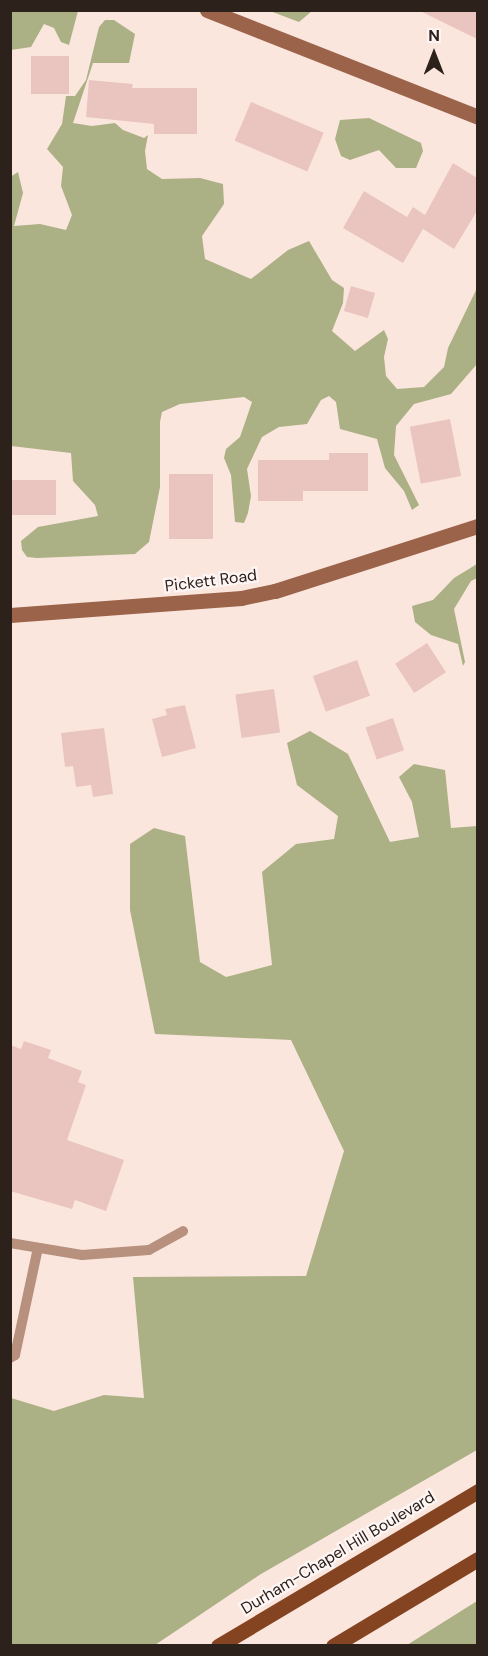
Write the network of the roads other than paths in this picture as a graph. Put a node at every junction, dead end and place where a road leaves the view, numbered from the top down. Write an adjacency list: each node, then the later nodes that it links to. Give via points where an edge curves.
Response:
1 (207, 10): 2 (street)
2 (477, 117)
3 (477, 526): 4 (street, Pickett Road, via 275,591 241,598)
4 (10, 615)
5 (183, 1231): 7 (lane, via 149,1250 82,1255)
6 (10, 1243): 7 (lane)
7 (38, 1248): 8 (lane, via 15,1355)
8 (10, 1358)
9 (477, 1491): 11 (main road, Durham-Chapel Hill Boulevard)
10 (477, 1559): 12 (main road)
11 (218, 1646)
12 (333, 1646)

